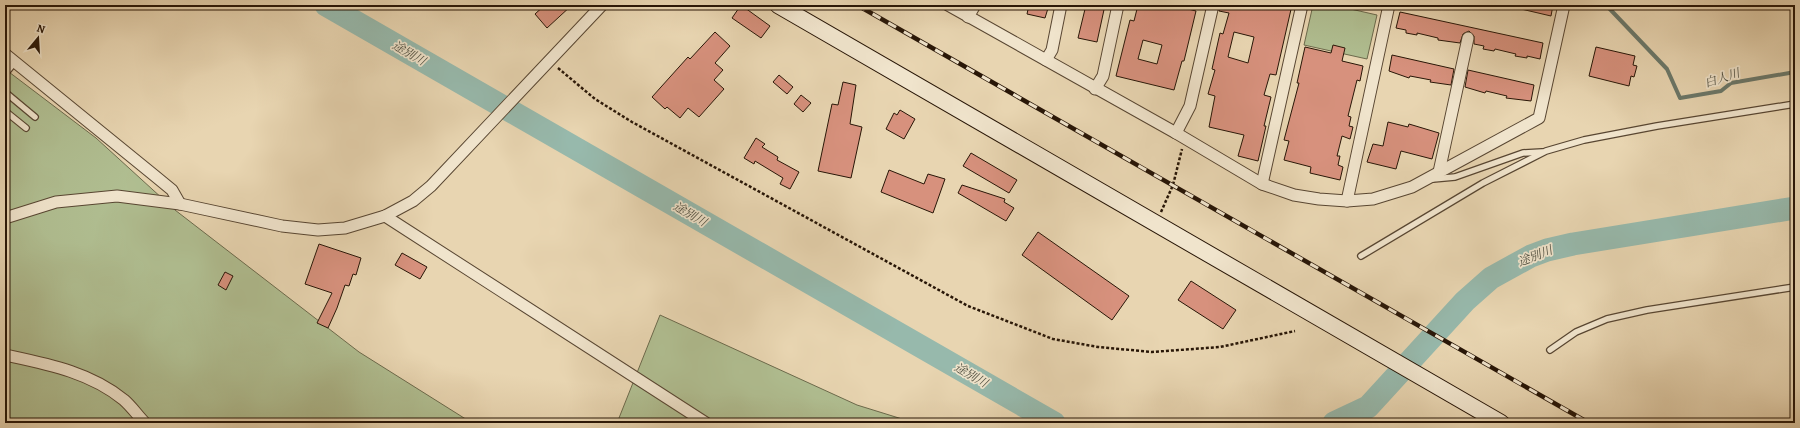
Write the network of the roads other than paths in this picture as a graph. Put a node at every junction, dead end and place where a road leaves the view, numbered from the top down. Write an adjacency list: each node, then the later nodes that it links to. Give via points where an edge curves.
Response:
1 (602, 5): 30 (street, via 431,186 413,201)
2 (778, 5): 38 (street)
3 (948, 5): 11 (street)
4 (975, 5): 11 (street)
5 (1061, 5): 14 (street, via 1052,50)
6 (1118, 5): 17 (street, via 1103,76)
7 (1213, 5): 23 (street)
8 (1302, 5): 27 (street)
9 (1389, 5): 28 (street)
10 (1564, 5): 25 (street, via 1539,118)
11 (968, 17): 14 (street)
12 (1468, 38): 25 (street)
13 (5, 54): 15 (street)
14 (1046, 60): 17 (street)
15 (15, 62): 16 (lane); 29 (street, via 172,190)
16 (5, 74)
17 (1095, 89): 23 (street)
18 (5, 92): 21 (lane)
19 (1795, 104): 24 (lane, via 1657,126 1584,140)
20 (5, 111): 22 (lane)
21 (35, 116)
22 (26, 128)
23 (1181, 136): 27 (street)
24 (1546, 151): 26 (lane, via 1523,153 1455,177); 32 (lane, via 1483,183)
25 (1439, 172): 26 (street)
26 (1425, 180): 28 (street, via 1412,187 1373,199)
27 (1262, 184): 28 (street, via 1319,200)
28 (1347, 201)
29 (180, 204): 30 (street, via 282,226 318,230 345,228); 31 (street, via 117,196 56,202)
30 (385, 216): 37 (street)
31 (5, 218)
32 (1361, 256)
33 (1795, 287): 34 (lane, via 1647,310 1607,319 1576,332)
34 (1550, 350)
35 (5, 355): 36 (street, via 63,368 94,381 124,400)
36 (145, 423)
37 (706, 423)
38 (1501, 423)

